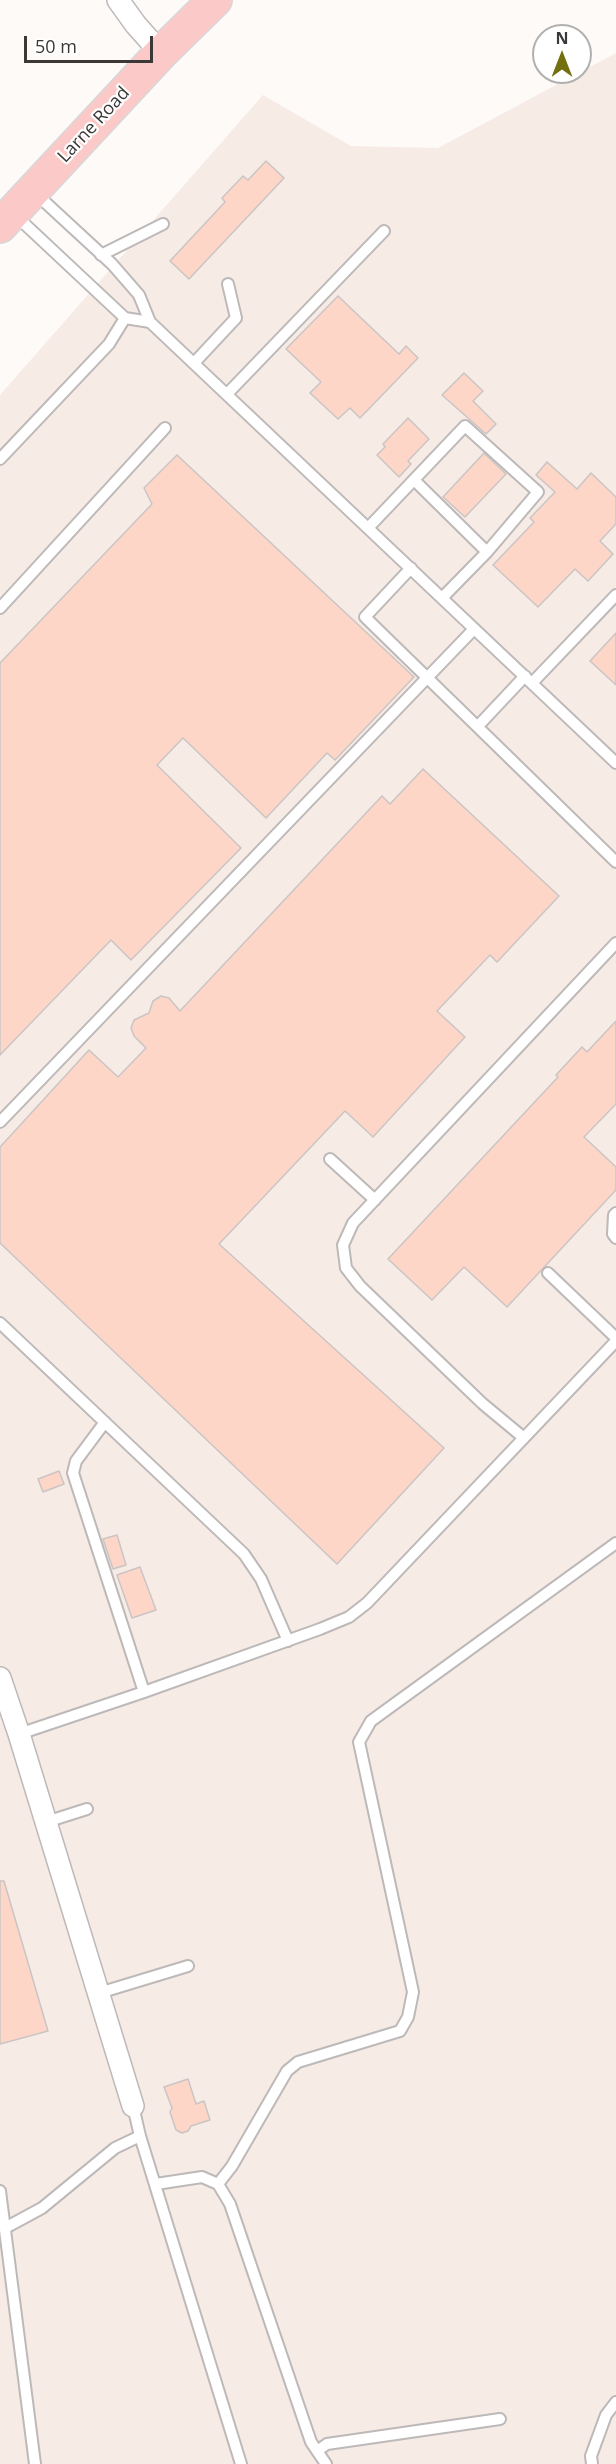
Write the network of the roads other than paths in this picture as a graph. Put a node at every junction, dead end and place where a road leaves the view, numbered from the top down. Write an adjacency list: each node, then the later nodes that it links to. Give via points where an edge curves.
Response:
1 (118, 0): 3 (street)
2 (215, 0): 3 (main road, Larne Road)
3 (161, 53): 4 (main road, Larne Road)
4 (15, 209): 7 (lane); 9 (lane)
5 (164, 224): 7 (lane)
6 (384, 231): 12 (lane)
7 (101, 255): 10 (lane, via 139,295)
8 (228, 284): 11 (lane, via 236,318)
9 (125, 318): 10 (lane); 14 (lane, via 109,344)
10 (150, 322): 11 (lane)
11 (195, 363): 12 (lane)
12 (226, 394): 16 (lane)
13 (165, 428): 21 (lane)
14 (0, 459)
15 (414, 480): 16 (lane); 17 (lane); 17 (lane, via 465,426 538,492)
16 (368, 528): 18 (lane)
17 (487, 552): 20 (lane)
18 (411, 568): 20 (lane); 23 (lane, via 365,617)
19 (616, 595): 24 (lane)
20 (442, 598): 22 (lane)
21 (0, 608)
22 (474, 628): 23 (lane); 24 (lane)
23 (427, 677): 25 (lane); 29 (lane)
24 (529, 680): 25 (lane); 26 (lane)
25 (478, 726): 27 (lane)
26 (616, 763)
27 (616, 862)
28 (616, 943): 31 (lane)
29 (0, 1122)
30 (330, 1159): 31 (lane)
31 (375, 1200): 38 (lane, via 353,1223 343,1245 346,1268 475,1396)
32 (616, 1213): 33 (lane)
33 (616, 1238)
34 (548, 1273): 36 (lane)
35 (0, 1323): 37 (lane)
36 (616, 1339): 38 (lane)
37 (105, 1422): 40 (lane, via 244,1554 261,1579); 42 (lane, via 76,1461 73,1473)
38 (524, 1438): 40 (lane, via 367,1603 342,1620)
39 (616, 1543): 51 (lane, via 371,1720 359,1742 413,1992 408,2017 400,2031 298,2062 287,2071)
40 (288, 1641): 42 (lane)
41 (0, 1678): 43 (street)
42 (144, 1692): 43 (lane)
43 (19, 1734): 45 (street)
44 (87, 1809): 45 (lane)
45 (46, 1822): 47 (street)
46 (188, 1966): 47 (lane)
47 (99, 1993): 48 (street)
48 (133, 2106): 49 (lane)
49 (140, 2136): 50 (lane); 53 (lane, via 115,2148 42,2208)
50 (156, 2184): 51 (lane, via 201,2177); 58 (lane)
51 (218, 2184): 56 (lane, via 230,2204)
52 (0, 2191): 53 (lane)
53 (5, 2228): 57 (lane)
54 (616, 2402): 60 (lane, via 606,2415)
55 (500, 2419): 56 (lane, via 327,2444)
56 (317, 2451): 59 (lane)
57 (35, 2464)
58 (241, 2464)
59 (326, 2464)
60 (592, 2464)

